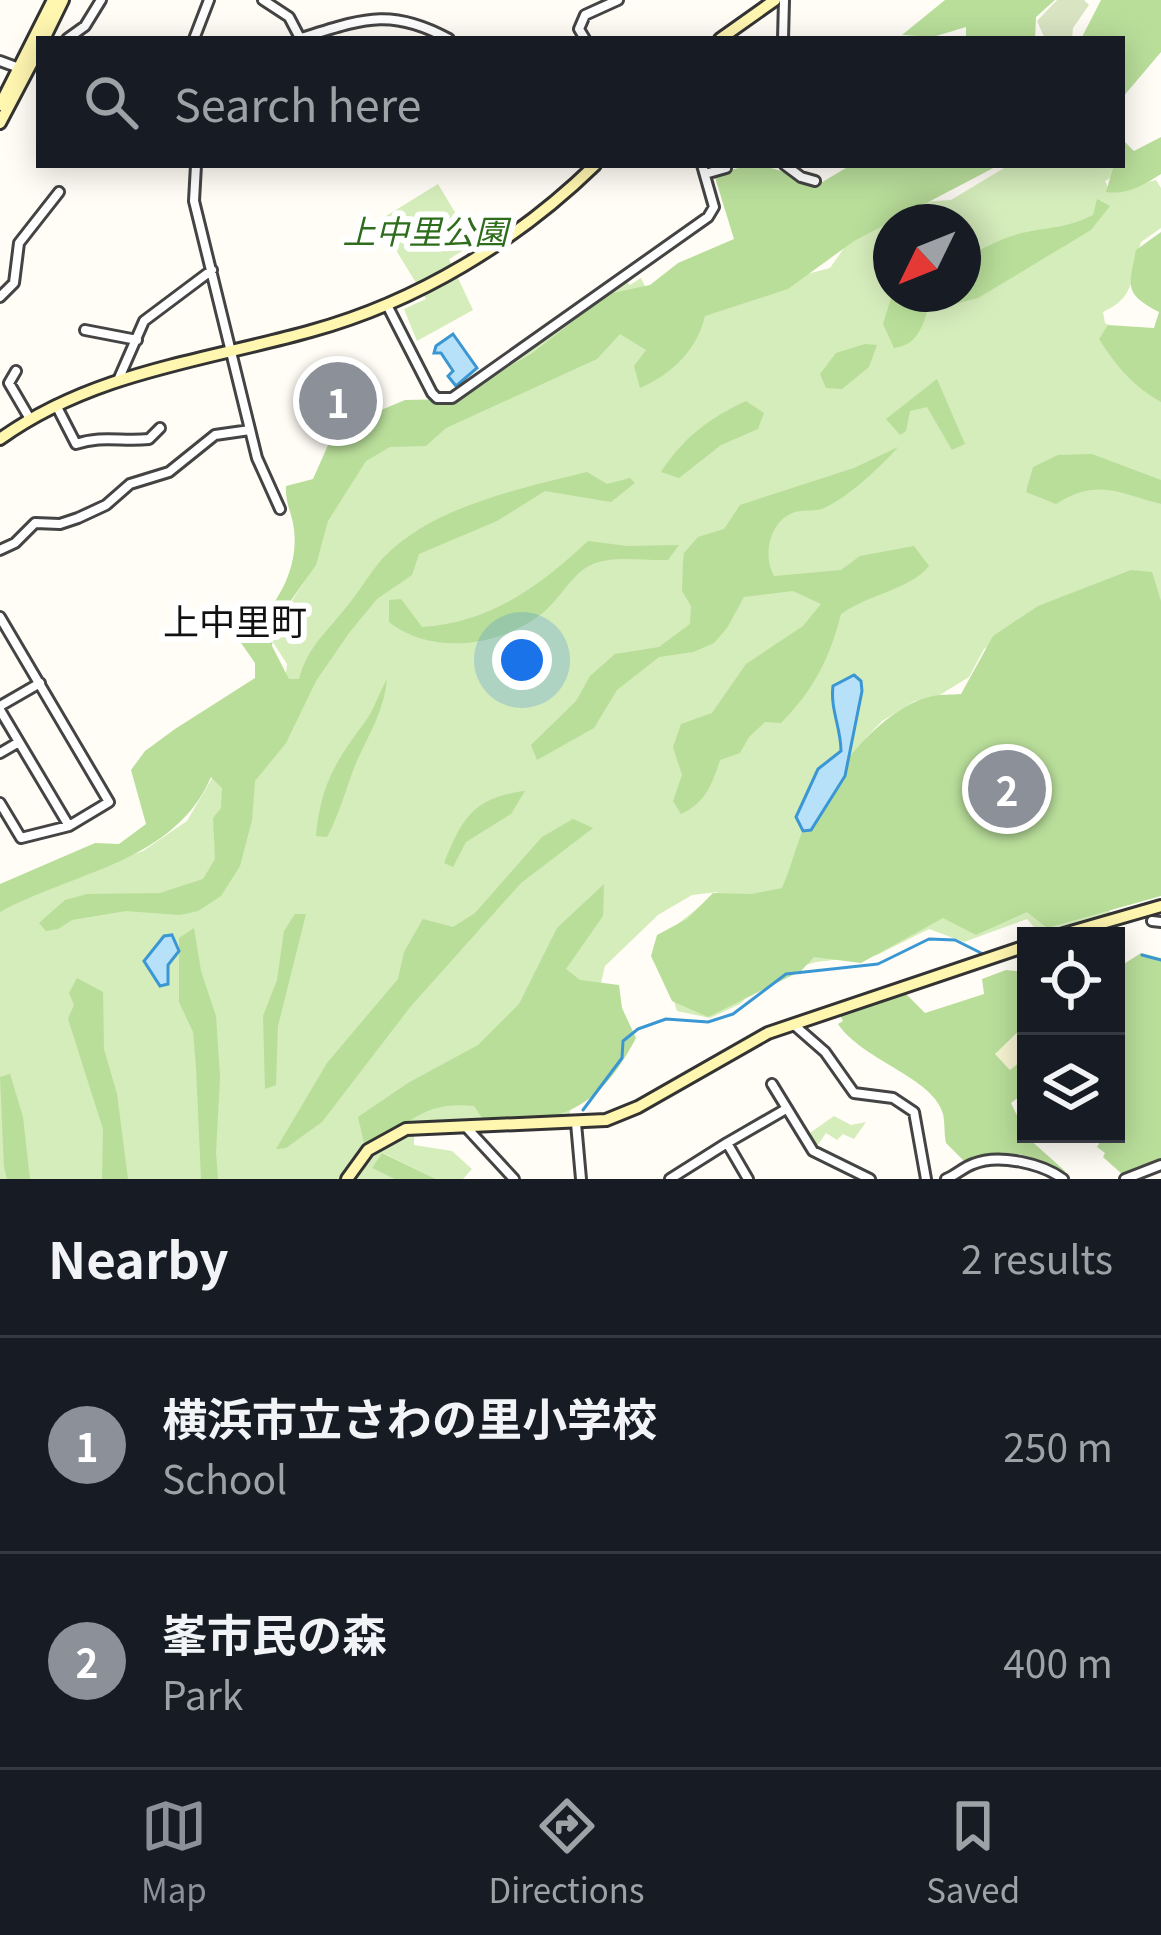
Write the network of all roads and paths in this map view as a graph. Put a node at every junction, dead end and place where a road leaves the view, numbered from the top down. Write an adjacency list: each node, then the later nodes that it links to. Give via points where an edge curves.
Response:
1 (53, 0): 8 (street)
2 (63, 0): 9 (street)
3 (100, 0): 10 (street)
4 (208, 0): 11 (street)
5 (263, 0): 12 (street, via 289,17)
6 (617, 0): 15 (street, via 585,15)
7 (779, 0): 16 (street); 17 (street)
8 (40, 36)
9 (45, 36)
10 (72, 36)
11 (195, 36)
12 (298, 36)
13 (307, 36): 14 (street, via 398,17)
14 (444, 36)
15 (583, 36)
16 (725, 36)
17 (783, 36)
18 (36, 48): 20 (street); 22 (street)
19 (0, 62): 20 (street)
20 (19, 68): 21 (street)
21 (0, 105)
22 (0, 123)
23 (196, 168): 29 (street, via 194,201)
24 (593, 168): 31 (street, via 479,257)
25 (790, 168): 27 (street)
26 (704, 170): 31 (street, via 714,207 708,217 452,398 432,393)
27 (815, 182)
28 (59, 192): 30 (street, via 19,243 14,283)
29 (212, 270): 33 (street, via 153,311); 34 (street)
30 (0, 297)
31 (386, 304): 34 (street)
32 (85, 330): 33 (street)
33 (137, 340): 36 (street)
34 (231, 351): 36 (street); 40 (street)
35 (16, 371): 38 (street, via 9,383)
36 (119, 378): 37 (street)
37 (56, 405): 38 (street); 39 (street, via 76,444 102,436 148,439)
38 (30, 418): 41 (street)
39 (160, 428)
40 (250, 430): 42 (street); 43 (street, via 215,435 169,472 130,484 78,518 34,523)
41 (0, 439)
42 (280, 509)
43 (0, 550)
44 (0, 617): 45 (street)
45 (40, 683): 46 (street); 50 (street, via 109,802)
46 (0, 708): 47 (street)
47 (19, 742): 48 (street); 50 (street)
48 (0, 753)
49 (0, 802): 50 (street, via 21,838)
50 (68, 826)
51 (1161, 906): 52 (street)
52 (1088, 927)
53 (1017, 949): 54 (street)
54 (793, 1024): 57 (street, via 638,1107); 67 (street, via 812,1036 854,1093 893,1098 914,1112)
55 (772, 1084): 56 (street)
56 (786, 1109): 59 (street); 66 (street, via 813,1151)
57 (576, 1123): 58 (street); 63 (street)
58 (465, 1126): 61 (street, via 390,1136); 62 (street)
59 (728, 1143): 64 (street); 65 (street)
60 (1161, 1165): 70 (street)
61 (347, 1179)
62 (514, 1179)
63 (581, 1179)
64 (670, 1179)
65 (748, 1179)
66 (870, 1179)
67 (926, 1179)
68 (946, 1179): 69 (street, via 992,1160 1038,1166)
69 (1063, 1179)
70 (1125, 1179)

